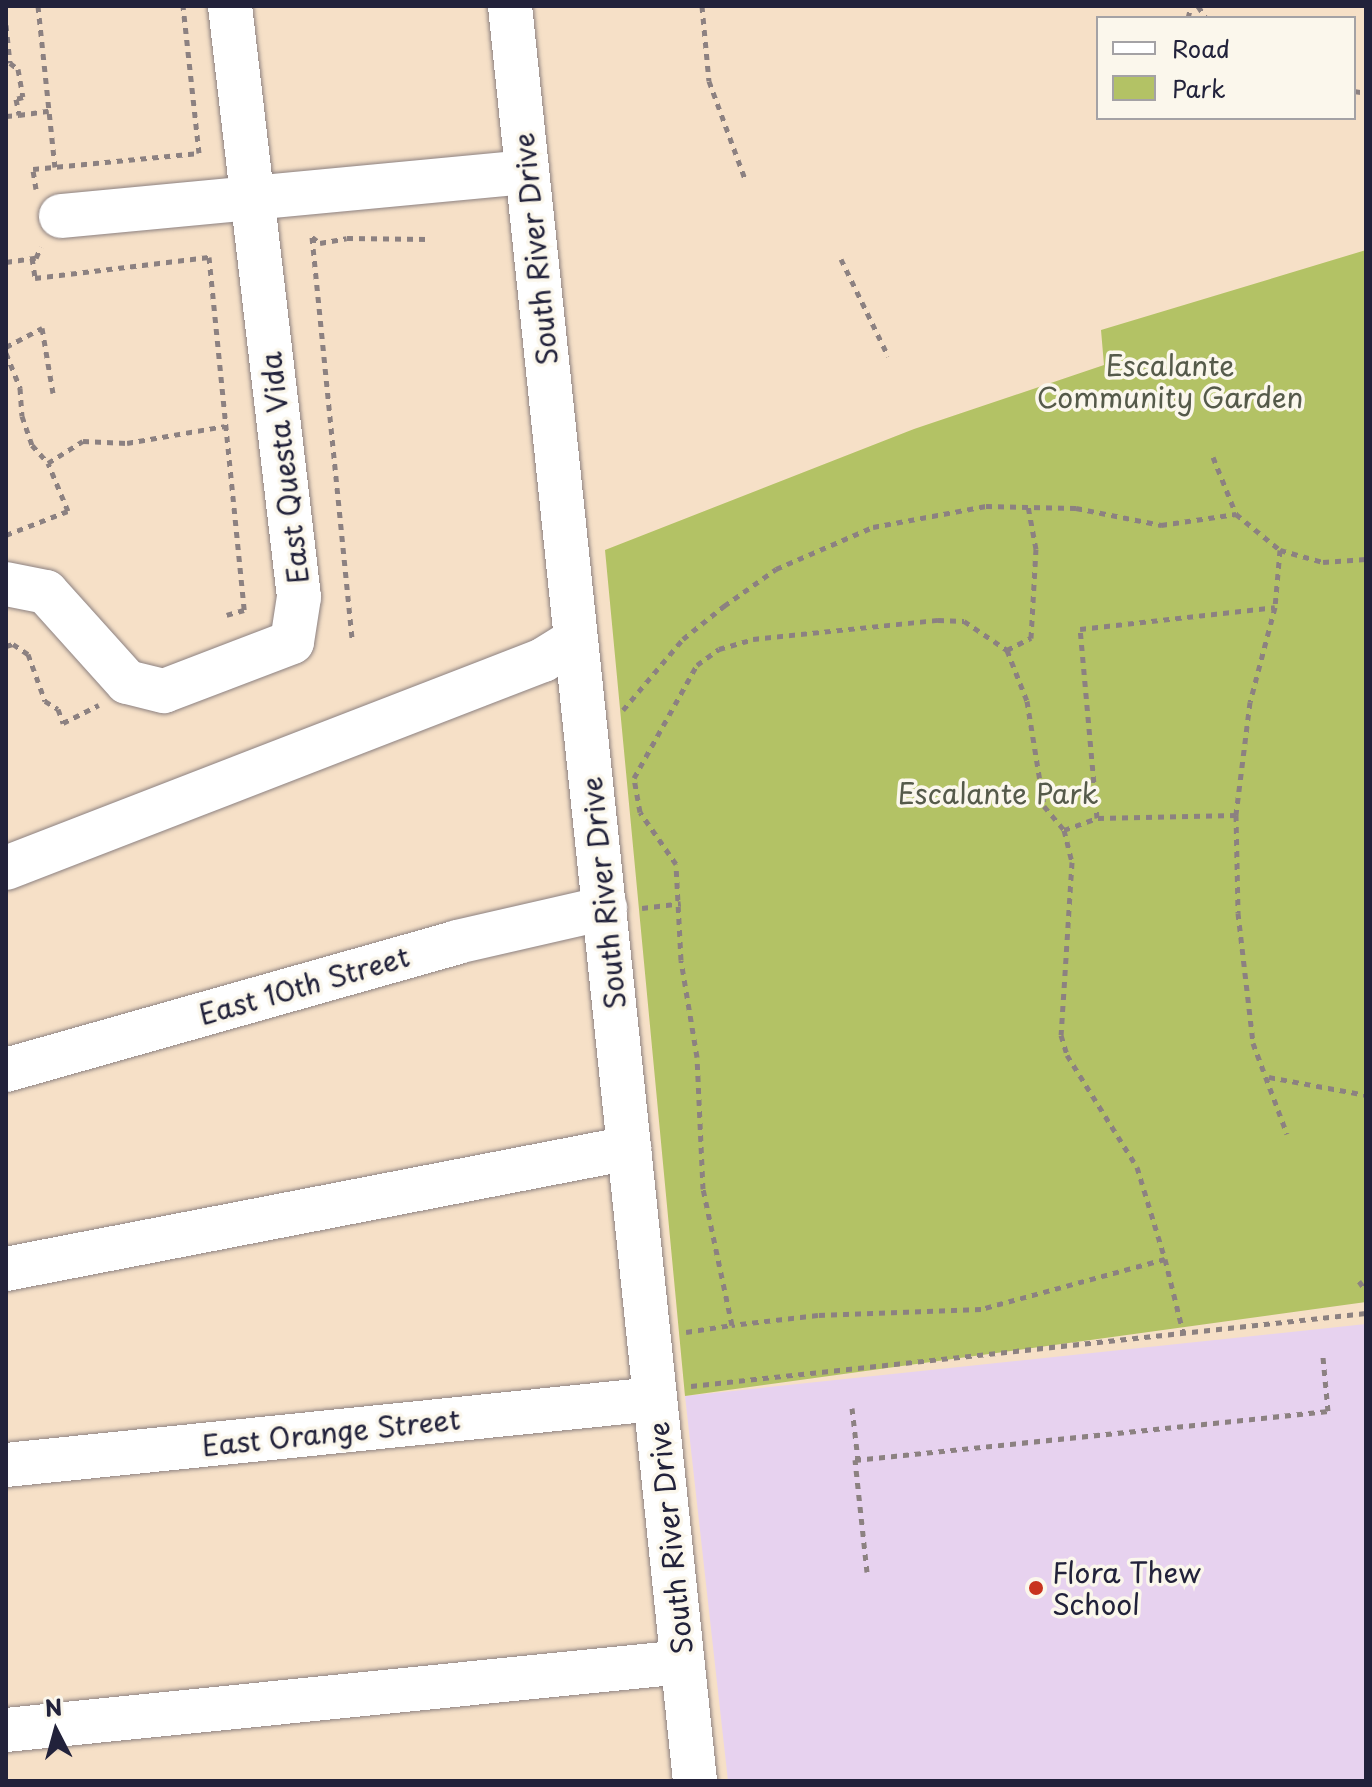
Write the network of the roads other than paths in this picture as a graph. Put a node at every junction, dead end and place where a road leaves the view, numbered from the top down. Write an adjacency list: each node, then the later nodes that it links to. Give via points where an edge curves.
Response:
1 (230, 6): 5 (street, East Questa Vida)
2 (510, 6): 3 (street, South River Drive)
3 (527, 172): 5 (street, via 444,179); 7 (street, South River Drive)
4 (46, 214): 5 (street)
5 (255, 218): 6 (street, East Questa Vida, via 299,597 292,642 164,691 127,682 46,592)
6 (6, 584)
7 (575, 640): 8 (street, via 543,660); 9 (street, South River Drive)
8 (6, 868)
9 (617, 909): 10 (street, East 10th Street, via 457,942); 11 (street, South River Drive)
10 (6, 1070)
11 (629, 1148): 12 (street); 13 (street, South River Drive)
12 (6, 1269)
13 (668, 1393): 14 (street, East Orange Street); 15 (street, South River Drive)
14 (6, 1465)
15 (682, 1662): 16 (street); 17 (street, South River Drive)
16 (6, 1730)
17 (695, 1781)

